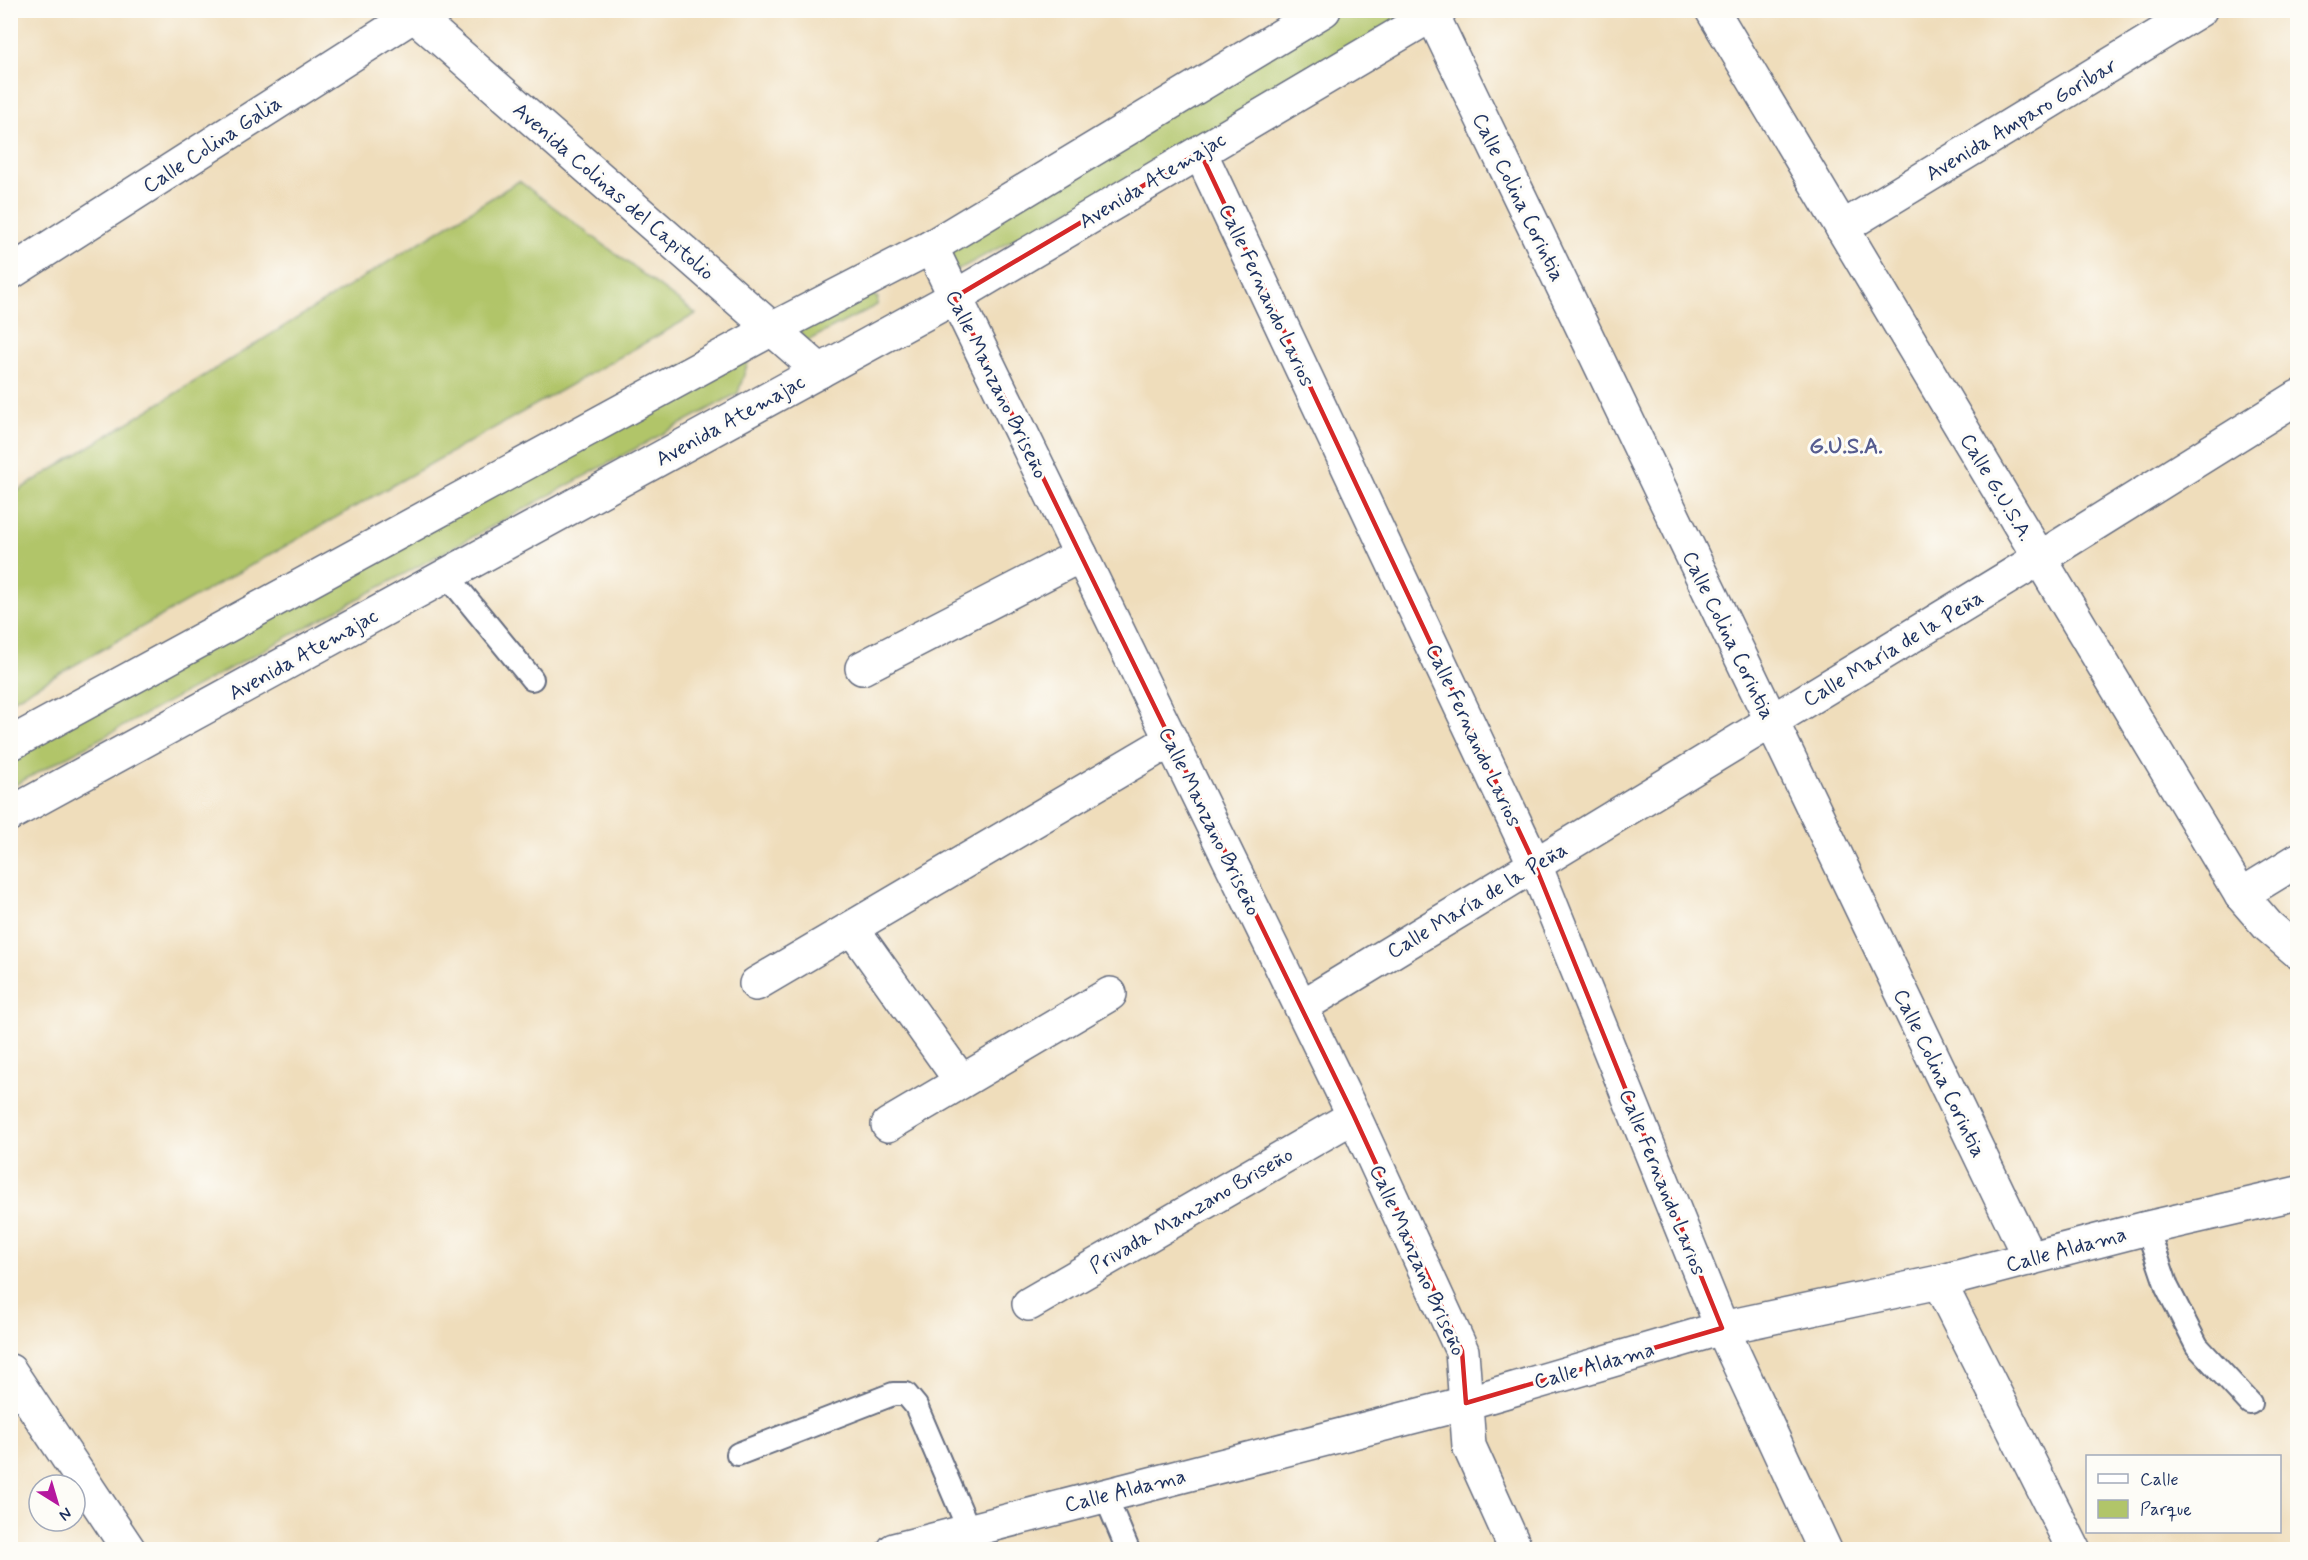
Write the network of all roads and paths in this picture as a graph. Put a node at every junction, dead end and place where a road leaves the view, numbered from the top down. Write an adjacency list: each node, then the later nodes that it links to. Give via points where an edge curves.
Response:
1 (1324, 10): 8 (street)
2 (1712, 10): 7 (street, Calle G.U.S.A.)
3 (2200, 10): 7 (street, Avenida Amparo Goribar)
4 (1434, 12): 6 (street, Avenida Atemajac); 19 (street, Calle Colina Corintia)
5 (411, 13): 9 (street, Calle Colina Galia); 11 (street, Avenida Colinas del Capitolio)
6 (1200, 152): 10 (street, Avenida Atemajac); 24 (street, Calle Fernando Larios)
7 (1842, 228): 15 (street, Calle G.U.S.A.)
8 (930, 247): 10 (street, Calle Manzano Briseño); 11 (street)
9 (10, 273)
10 (955, 297): 12 (street, Avenida Atemajac); 14 (street, Calle Manzano Briseño)
11 (772, 329): 12 (street, Avenida Colinas del Capitolio); 21 (street)
12 (820, 371): 16 (street, Avenida Atemajac)
13 (2298, 397): 15 (street, Calle María de la Peña)
14 (1081, 555): 17 (street); 20 (street, Calle Manzano Briseño)
15 (2040, 558): 19 (street, Calle María de la Peña); 25 (street, Calle G.U.S.A.)
16 (447, 575): 18 (lane); 22 (street, Avenida Atemajac)
17 (862, 668)
18 (532, 679)
19 (1771, 722): 24 (street, Calle María de la Peña); 36 (street, Calle Colina Corintia)
20 (1171, 740): 26 (street); 30 (street, Calle Manzano Briseño)
21 (10, 744)
22 (10, 814)
23 (2298, 861): 25 (street)
24 (1535, 865): 30 (street, Calle María de la Peña); 39 (street, Calle Fernando Larios)
25 (2241, 896): 27 (street, Calle G.U.S.A.)
26 (852, 928): 28 (street); 31 (street)
27 (2298, 952)
28 (756, 984)
29 (1110, 994): 31 (street)
30 (1301, 1007): 32 (street, Calle Manzano Briseño)
31 (961, 1081): 33 (street)
32 (1354, 1116): 38 (street, Privada Manzano Briseño); 41 (street, Calle Manzano Briseño, via 1462,1351)
33 (888, 1125)
34 (2298, 1193): 35 (street, Calle Aldama)
35 (2147, 1228): 36 (street, Calle Aldama); 42 (lane, via 2167,1287 2198,1346)
36 (2030, 1259): 37 (street, Calle Aldama)
37 (1939, 1282): 39 (street, Calle Aldama); 51 (street)
38 (1029, 1304)
39 (1722, 1328): 41 (street, Calle Aldama); 50 (street, Calle Fernando Larios)
40 (10, 1371): 46 (street)
41 (1466, 1403): 44 (street, Calle Aldama); 49 (street, Calle Manzano Briseño, via 1469,1446)
42 (2250, 1403)
43 (738, 1454): 45 (lane, via 893,1394 906,1394 916,1406)
44 (1105, 1495): 45 (street, Calle Aldama); 48 (lane)
45 (969, 1530): 47 (street, Calle Aldama)
46 (129, 1550)
47 (894, 1550)
48 (1128, 1550)
49 (1516, 1550)
50 (1825, 1550)
51 (2074, 1550)

